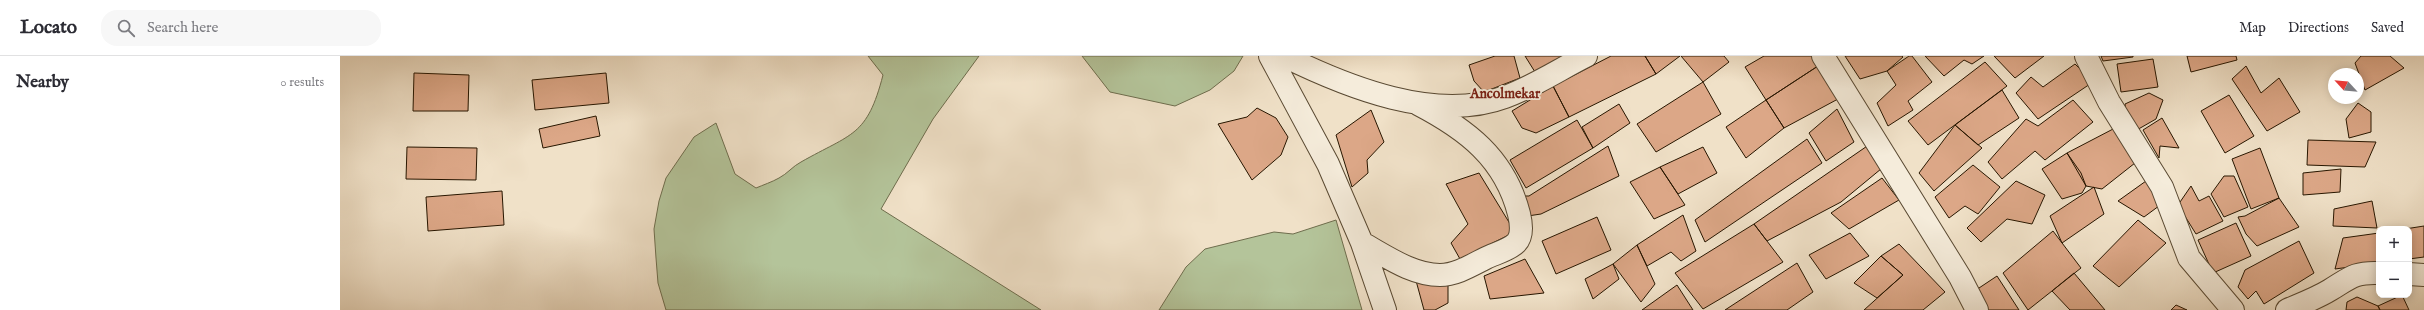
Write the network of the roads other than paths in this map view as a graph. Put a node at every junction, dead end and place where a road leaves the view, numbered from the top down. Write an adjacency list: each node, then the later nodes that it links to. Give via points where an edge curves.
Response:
1 (1270, 56): 7 (street, via 1328,164)
2 (1284, 56): 6 (street, via 1336,79)
3 (1586, 56): 6 (street, via 1505,97 1464,107)
4 (1823, 56): 12 (street, via 1960,277)
5 (2086, 56): 13 (street, via 2109,102 2162,187 2189,258)
6 (1418, 104): 7 (street, via 1451,121 1492,158 1515,198 1521,224 1516,243 1462,270 1441,275 1411,269)
7 (1362, 243): 11 (street)
8 (2376, 273): 14 (street, via 2364,273 2346,279 2330,291)
9 (2412, 274): 10 (street)
10 (2424, 275)
11 (1385, 310)
12 (1977, 310)
13 (2233, 310)
14 (2287, 310)

